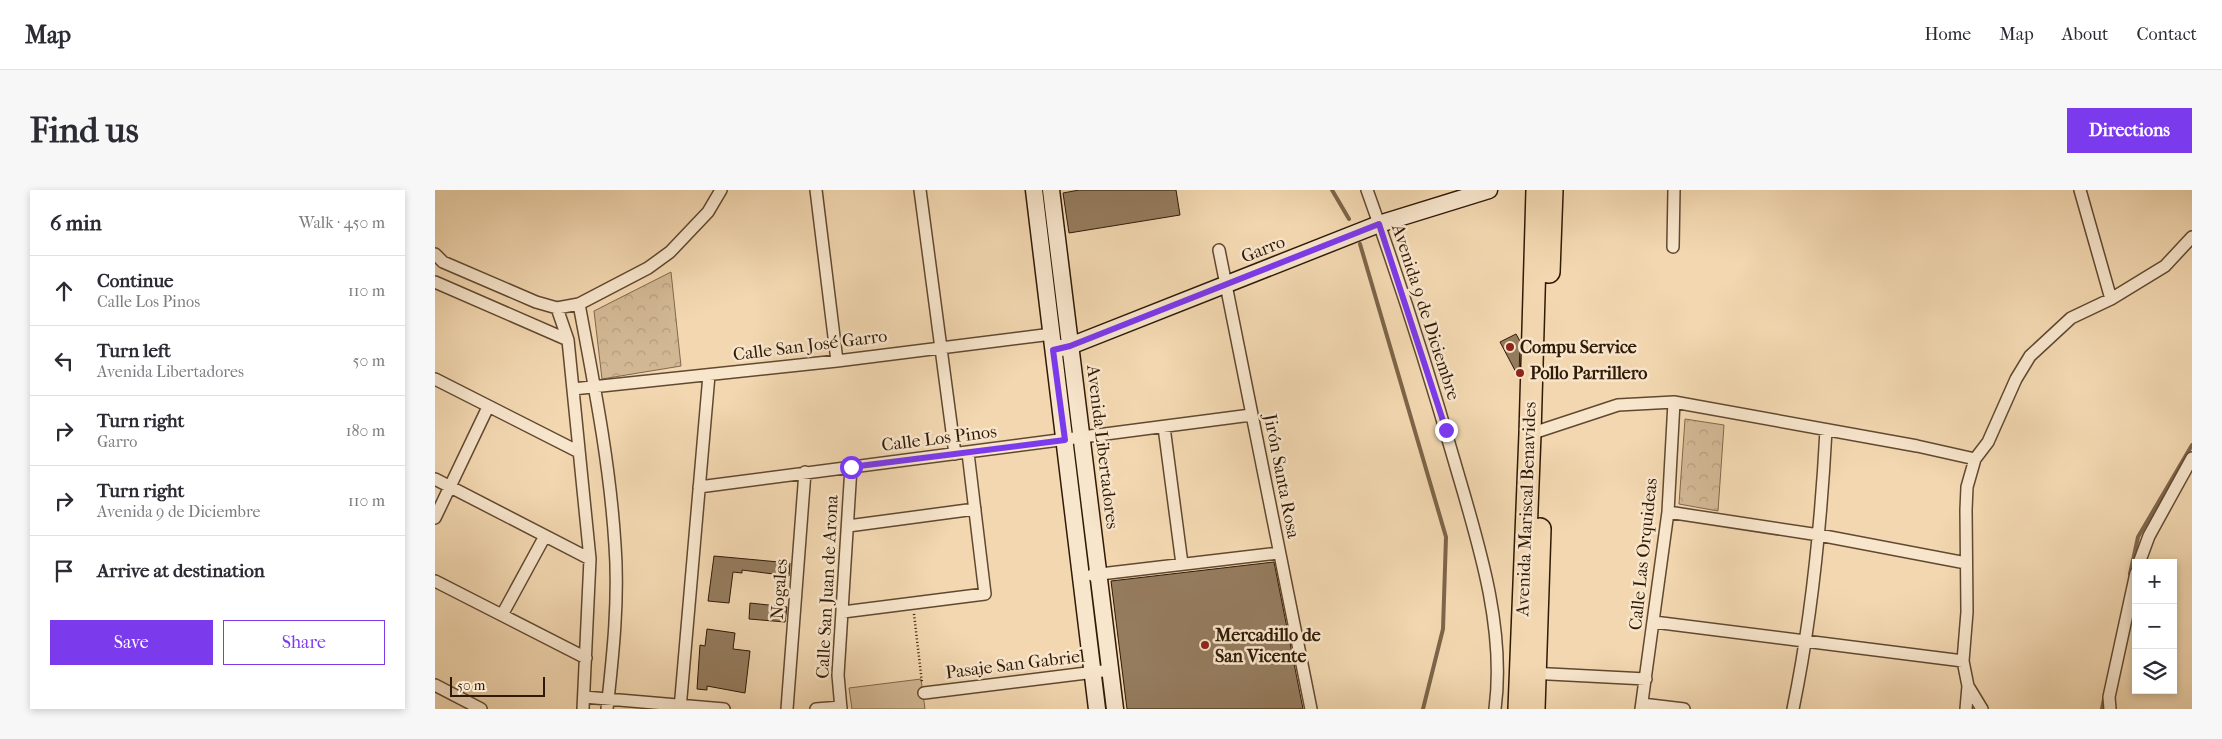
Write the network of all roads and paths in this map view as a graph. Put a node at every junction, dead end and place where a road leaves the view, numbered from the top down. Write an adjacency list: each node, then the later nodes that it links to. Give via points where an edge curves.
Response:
1 (721, 190): 20 (street, via 709,212 670,252 648,268)
2 (816, 190): 26 (street)
3 (920, 190): 25 (street)
4 (1034, 190): 23 (street)
5 (1051, 190): 24 (street, Avenida Libertadores)
6 (1367, 190): 12 (street, Avenida 9 de Diciembre)
7 (1489, 190): 12 (street, Garro)
8 (1537, 190): 36 (highway, Avenida Mariscal Benavides)
9 (1552, 190): 36 (highway, Avenida Mariscal Benavides)
10 (1673, 190): 14 (street)
11 (2080, 190): 19 (street)
12 (1379, 224): 18 (street, Garro); 91 (street, Avenida 9 de Diciembre, via 1446,430 1486,576 1493,612)
13 (2192, 237): 19 (street, via 2165,266)
14 (1673, 247)
15 (1219, 250): 18 (street, Jirón Santa Rosa)
16 (435, 254): 21 (street, via 443,262)
17 (435, 282): 22 (street)
18 (1225, 286): 24 (street, Garro); 33 (street, Jirón Santa Rosa)
19 (2111, 299): 43 (street, via 2071,318 2030,356 2016,379 1989,442)
20 (579, 304): 21 (street); 29 (street)
21 (557, 308): 22 (street)
22 (568, 340): 30 (street)
23 (1053, 342): 24 (street, Garro); 25 (street, Calle San José Garro); 38 (street)
24 (1070, 346): 37 (street, Avenida Libertadores)
25 (941, 348): 26 (street, Calle San José Garro); 41 (street)
26 (837, 361): 27 (street, Calle San José Garro)
27 (709, 375): 29 (street, Calle San José Garro); 48 (street)
28 (435, 379): 32 (street)
29 (595, 386): 30 (street, Calle San José Garro); 79 (street, via 615,547 616,598)
30 (573, 389): 39 (street)
31 (1673, 402): 35 (street); 36 (street, via 1619,405); 50 (street, Calle Las Orquideas)
32 (488, 407): 39 (street); 47 (street)
33 (1251, 415): 34 (street, Calle Los Pinos); 55 (street, Jirón Santa Rosa)
34 (1164, 427): 37 (street, Calle Los Pinos); 59 (street)
35 (1826, 430): 43 (street); 53 (street)
36 (1537, 432): 73 (highway, Avenida Mariscal Benavides)
37 (1082, 437): 38 (street, Calle Los Pinos); 60 (street, Avenida Libertadores)
38 (1065, 440): 40 (street, Calle Los Pinos); 61 (street)
39 (579, 452): 56 (street)
40 (968, 453): 41 (street, Calle Los Pinos); 49 (street)
41 (955, 454): 44 (street, Calle Los Pinos)
42 (2192, 458): 57 (street, via 2149,536)
43 (1975, 459): 58 (street, via 1967,487)
44 (851, 467): 45 (street, Calle Los Pinos); 52 (street, Calle San Juan de Arona)
45 (805, 472): 48 (street, Calle Los Pinos); 86 (street, Nogales)
46 (435, 479): 47 (street)
47 (451, 487): 51 (street); 54 (street)
48 (699, 487): 81 (street)
49 (975, 509): 52 (street); 64 (street, via 985,594)
50 (1668, 512): 53 (street); 67 (street, Calle Las Orquideas)
51 (435, 518)
52 (848, 526): 65 (street, Calle San Juan de Arona)
53 (1819, 535): 58 (street); 68 (street)
54 (545, 536): 56 (street); 66 (street)
55 (1279, 553): 59 (street); 90 (street, Jirón Santa Rosa)
56 (590, 559): 69 (street)
57 (2140, 559)
58 (1966, 563): 70 (street)
59 (1181, 564): 60 (street)
60 (1098, 574): 61 (street); 71 (street, Avenida Libertadores)
61 (1081, 576): 72 (street)
62 (435, 581): 66 (street)
63 (2132, 591): 98 (street, via 2109,697)
64 (913, 603): 65 (street); 77 (path)
65 (843, 612): 82 (street, Calle San Juan de Arona, via 838,675)
66 (502, 615): 69 (street)
67 (1654, 622): 68 (street); 74 (street, Calle Las Orquideas)
68 (1807, 642): 70 (street); 95 (street)
69 (586, 658): 78 (street)
70 (1963, 661): 76 (street)
71 (1111, 670): 72 (street, Pasaje San Gabriel); 89 (street, Avenida Libertadores)
72 (1093, 672): 77 (street, Pasaje San Gabriel); 88 (street)
73 (1528, 673): 74 (street); 92 (highway, Avenida Mariscal Benavides); 93 (highway, Avenida Mariscal Benavides)
74 (1646, 679): 80 (street, Calle Las Orquideas)
75 (435, 685): 83 (street)
76 (1969, 686): 96 (street); 97 (street)
77 (923, 693)
78 (584, 697): 79 (street); 84 (street)
79 (607, 703): 81 (street)
80 (1642, 706): 94 (street)
81 (680, 707): 85 (street)
82 (841, 708): 87 (street)
83 (481, 709)
84 (583, 709)
85 (725, 709)
86 (787, 709)
87 (816, 709)
88 (1097, 709)
89 (1115, 709)
90 (1311, 709)
91 (1495, 709)
92 (1519, 709)
93 (1534, 709)
94 (1684, 709)
95 (1793, 709)
96 (1966, 709)
97 (1982, 709)
98 (2110, 709)

